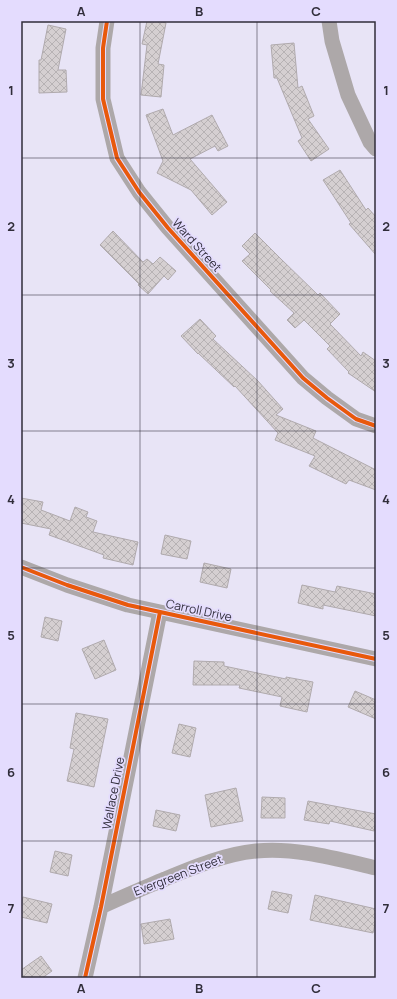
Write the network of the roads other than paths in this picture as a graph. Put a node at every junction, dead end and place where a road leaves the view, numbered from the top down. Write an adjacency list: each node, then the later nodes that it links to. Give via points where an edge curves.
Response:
1 (108, 21): 4 (street, Ward Street, via 103,48 103,99 117,158 139,192 168,228 303,378 356,419)
2 (329, 21): 3 (street, via 332,41 348,95 370,142)
3 (376, 149)
4 (376, 426)
5 (21, 567): 6 (street, Carroll Drive, via 128,605)
6 (160, 612): 7 (street, Carroll Drive); 9 (street, Wallace Drive)
7 (376, 659)
8 (376, 868): 9 (street, Evergreen Street, via 312,853 256,851 222,857)
9 (101, 906): 10 (street, Wallace Drive)
10 (85, 978)

